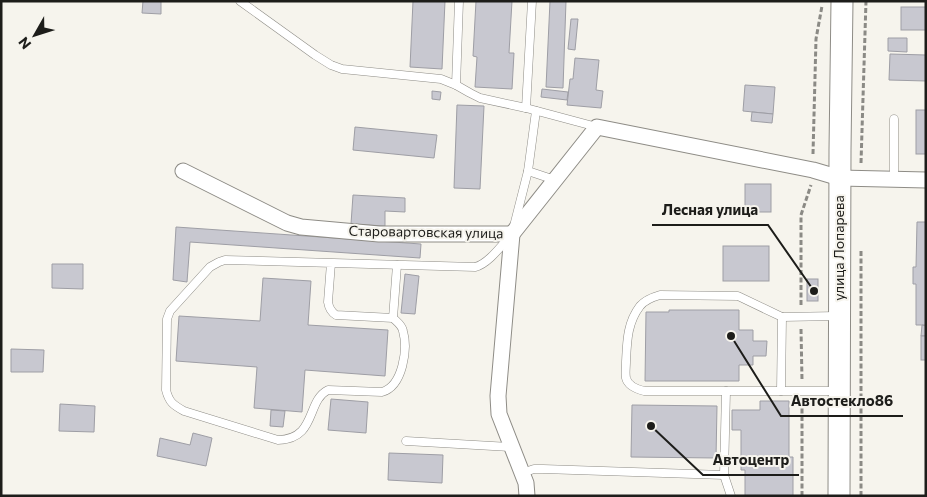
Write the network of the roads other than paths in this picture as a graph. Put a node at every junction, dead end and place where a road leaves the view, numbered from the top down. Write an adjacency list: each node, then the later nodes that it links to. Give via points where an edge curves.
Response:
1 (240, 1): 5 (lane, via 331,65 342,69 441,78)
2 (459, 1): 5 (lane)
3 (532, 1): 6 (lane)
4 (842, 1): 12 (main road, улица Лопарева)
5 (456, 84): 6 (lane, via 480,98)
6 (526, 108): 7 (lane)
7 (536, 111): 9 (lane); 11 (lane)
8 (894, 119): 14 (lane)
9 (597, 127): 12 (street); 13 (street, Старовартовская улица)
10 (183, 171): 16 (street, Старовартовская улица, via 301,227 379,234)
11 (528, 171): 13 (lane); 16 (lane)
12 (850, 179): 14 (street); 19 (main road, улица Лопарева)
13 (555, 180): 16 (street, Старовартовская улица)
14 (894, 180): 15 (street)
15 (926, 180)
16 (512, 234): 18 (lane, via 480,266); 26 (street, via 498,396 500,414)
17 (331, 263): 18 (lane); 21 (lane, via 328,302 332,312); 21 (lane, via 225,260 210,267 170,311 167,319 166,390 174,406 278,440 292,438 304,428 323,392 382,392 391,388 402,370 404,359 403,331)
18 (397, 264): 21 (lane)
19 (839, 316): 20 (lane); 24 (main road, улица Лопарева)
20 (782, 317): 22 (lane, via 738,296 660,295 640,305 627,337 626,377 629,384 644,391); 23 (lane)
21 (394, 318)
22 (726, 391): 23 (lane); 28 (lane)
23 (781, 391): 24 (lane)
24 (839, 391): 31 (main road, улица Лопарева)
25 (406, 441): 26 (lane)
26 (512, 446): 27 (street)
27 (522, 473): 28 (lane, via 544,469); 29 (street)
28 (724, 475): 30 (lane)
29 (528, 496)
30 (730, 496)
31 (839, 496)

